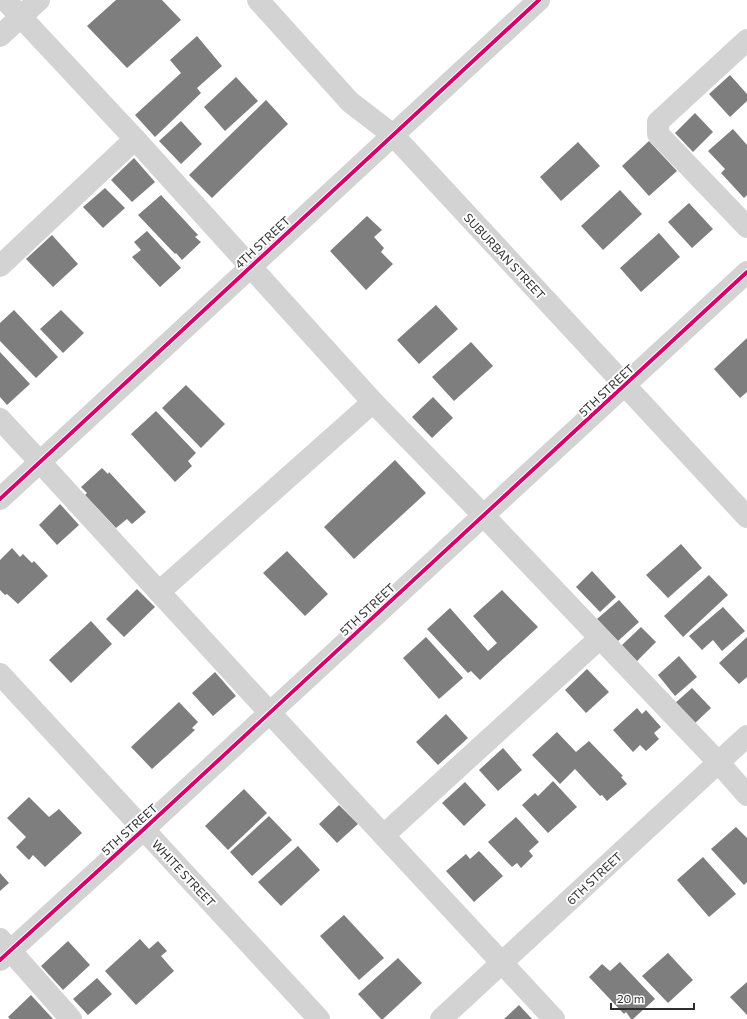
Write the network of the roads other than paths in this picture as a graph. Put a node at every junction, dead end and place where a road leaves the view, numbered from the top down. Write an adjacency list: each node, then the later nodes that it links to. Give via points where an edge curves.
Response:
1 (5, 0): 5 (street)
2 (39, 0): 5 (street)
3 (258, 0): 8 (street, SUBURBAN STREET, via 350,102)
4 (539, 0): 8 (street, 4TH STREET)
5 (21, 17): 6 (street); 9 (street)
6 (0, 36)
7 (747, 40): 10 (street, via 658,122 658,134)
8 (393, 135): 12 (street, 4TH STREET); 14 (street, SUBURBAN STREET)
9 (135, 139): 11 (street); 12 (street)
10 (747, 227)
11 (0, 266)
12 (250, 267): 15 (street); 17 (street, 4TH STREET)
13 (747, 272): 14 (street, 5TH STREET)
14 (625, 386): 19 (street, 5TH STREET); 20 (street, SUBURBAN STREET)
15 (372, 402): 19 (street); 21 (street)
16 (0, 419): 17 (street)
17 (40, 462): 18 (street, 4TH STREET); 21 (street)
18 (0, 499)
19 (484, 516): 22 (street); 24 (street, 5TH STREET)
20 (747, 517)
21 (159, 592): 24 (street)
22 (600, 638): 26 (street); 29 (street)
23 (0, 674): 28 (street, WHITE STREET)
24 (270, 713): 28 (street, 5TH STREET); 29 (street)
25 (747, 736): 26 (street, 6TH STREET)
26 (718, 763): 27 (street); 31 (street, 6TH STREET)
27 (747, 795)
28 (144, 829): 30 (street, 5TH STREET); 33 (street, WHITE STREET)
29 (384, 835): 31 (street)
30 (3, 950): 32 (street)
31 (502, 962): 34 (street, 6TH STREET); 35 (street)
32 (71, 1019)
33 (319, 1019)
34 (441, 1019)
35 (554, 1019)

